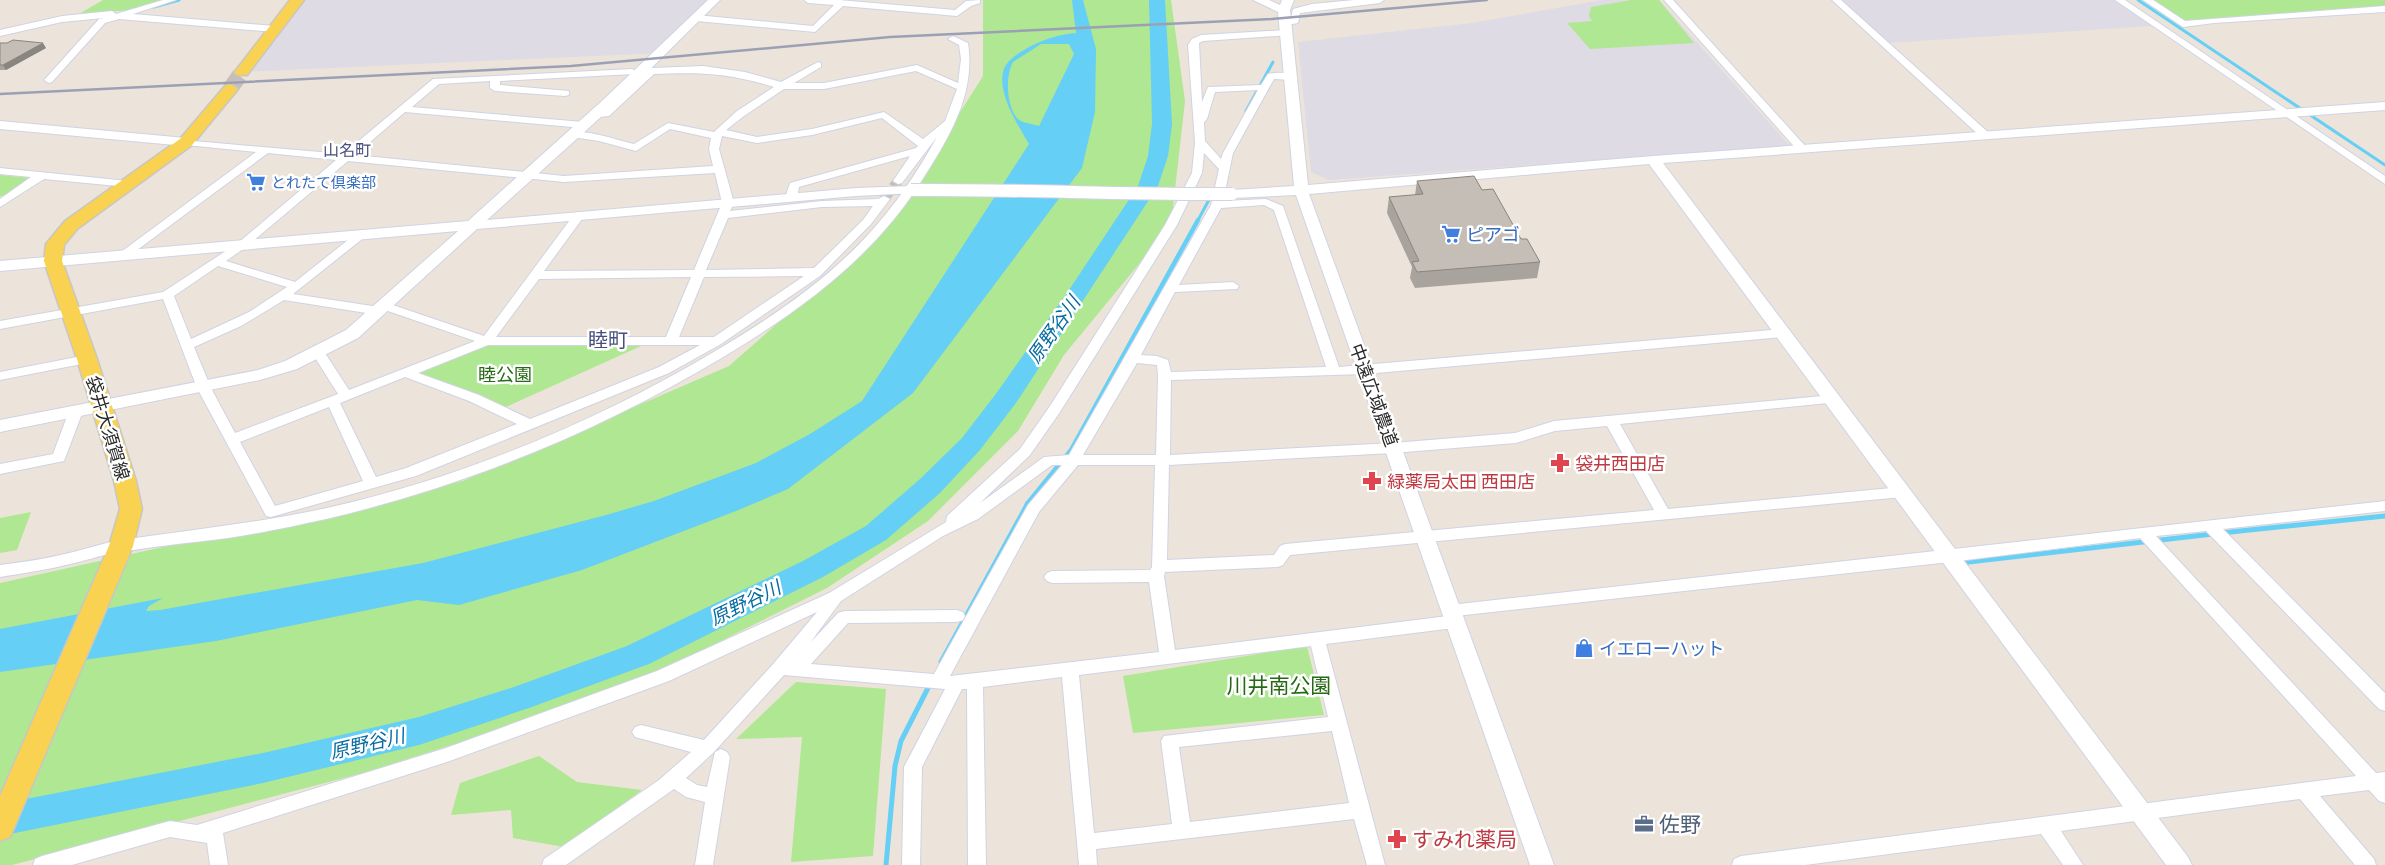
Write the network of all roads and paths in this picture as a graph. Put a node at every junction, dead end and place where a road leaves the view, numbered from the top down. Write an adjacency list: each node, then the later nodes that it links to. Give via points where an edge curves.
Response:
1 (172, 0): 19 (street)
2 (297, 0): 25 (main road)
3 (714, 0): 21 (street)
4 (808, 0): 14 (street)
5 (920, 0): 18 (street)
6 (976, 0): 18 (street, via 957,13)
7 (1259, 0): 20 (street)
8 (1323, 0): 16 (street)
9 (1380, 0): 16 (street)
10 (1668, 0): 53 (street)
11 (1836, 0): 49 (street)
12 (2119, 0): 24 (street)
13 (2146, 0): 23 (street)
14 (841, 3): 15 (street); 21 (street, via 815,30)
15 (880, 3): 18 (street)
16 (1312, 7): 20 (street, via 1296,11 1295,21)
17 (2385, 8): 23 (street)
18 (910, 9)
19 (123, 15): 22 (street); 25 (street); 26 (street, via 71,17)
20 (1286, 16): 32 (street, 中遠広域農道); 48 (street, via 1195,41)
21 (696, 18): 43 (street)
22 (106, 20): 27 (street, via 60,23); 34 (street)
23 (2183, 24): 24 (street)
24 (2157, 26): 42 (street)
25 (275, 29): 30 (main road)
26 (0, 33)
27 (0, 37)
28 (953, 39): 36 (street, via 963,44 965,53)
29 (818, 65): 35 (street)
30 (242, 72)
31 (632, 72): 33 (street)
32 (1291, 77): 37 (street, via 1271,76); 65 (street, 中遠広域農道)
33 (495, 79): 39 (street, via 495,88); 41 (street, via 436,81)
34 (49, 80)
35 (783, 86): 36 (street, via 824,86 917,68); 43 (street, via 745,75 703,69 651,71 605,114); 47 (street)
36 (962, 88): 44 (street)
37 (1264, 88): 48 (street, via 1211,89); 57 (street, via 1228,153)
38 (230, 89): 50 (main road)
39 (565, 93)
40 (2385, 106): 42 (street)
41 (404, 109): 43 (street); 54 (street)
42 (2289, 114): 49 (street); 62 (street)
43 (588, 120): 46 (street)
44 (952, 120): 51 (street); 64 (street)
45 (1, 126): 50 (street)
46 (572, 134): 47 (street, via 636,148 668,126); 60 (street)
47 (718, 134): 51 (street, via 757,140 812,132 884,115); 56 (street, via 714,149)
48 (1200, 136): 57 (street); 124 (street, via 1197,173 1171,225 1055,409 1025,452)
49 (1986, 136): 53 (street)
50 (186, 142): 52 (street); 63 (main road)
51 (922, 148): 61 (street); 66 (street, via 794,185)
52 (266, 150): 54 (street); 75 (street)
53 (1803, 150): 55 (street)
54 (347, 157): 60 (street); 73 (street)
55 (1653, 160): 65 (street); 90 (street)
56 (720, 169): 60 (street, via 576,180); 69 (street)
57 (1226, 170): 68 (street)
58 (0, 171): 59 (street)
59 (42, 175): 63 (street); 67 (street)
60 (527, 175): 71 (street)
61 (898, 181)
62 (2385, 181)
63 (128, 184): 76 (main road, via 60,236 55,244)
64 (911, 190): 65 (street, bridge, via 997,189 1146,195); 66 (street); 74 (street)
65 (1301, 190): 99 (street, 中遠広域農道)
66 (790, 198): 69 (street)
67 (0, 204)
68 (1217, 205): 84 (street); 100 (street, via 1266,202 1279,208)
69 (726, 209): 70 (street); 79 (street, via 883,200 867,222); 80 (street)
70 (579, 215): 71 (street); 81 (street)
71 (474, 224): 72 (street); 87 (street)
72 (362, 234): 73 (street); 82 (street, via 323,268)
73 (242, 245): 75 (street); 77 (street)
74 (862, 248): 79 (street); 113 (street, via 810,294 710,361 662,389)
75 (125, 254): 76 (street)
76 (53, 261): 78 (street); 88 (main road, 袋井大須賀線)
77 (216, 262): 82 (street); 85 (street)
78 (0, 266)
79 (816, 273): 80 (street); 93 (street)
80 (699, 274): 81 (street); 92 (street)
81 (536, 275): 91 (street)
82 (296, 286): 86 (street)
83 (1233, 286): 84 (street)
84 (1170, 290): 96 (street)
85 (167, 295): 88 (street); 94 (street)
86 (280, 296): 87 (street); 94 (street, via 238,323)
87 (382, 309): 91 (street); 95 (street, via 352,334)
88 (69, 313): 89 (street); 97 (main road, 袋井大須賀線)
89 (0, 325)
90 (1783, 333): 99 (street); 106 (street)
91 (488, 341): 92 (street); 101 (street)
92 (671, 341): 93 (street)
93 (717, 341): 98 (street)
94 (187, 345): 104 (street)
95 (318, 353): 104 (street, via 260,375); 105 (street)
96 (1132, 358): 103 (street, via 1163,363); 117 (street)
97 (87, 360): 102 (street); 108 (main road, 袋井大須賀線)
98 (664, 370): 111 (street); 113 (street)
99 (1365, 370): 100 (street); 115 (street, 中遠広域農道)
100 (1334, 371): 103 (street)
101 (406, 373): 105 (street); 111 (street, via 474,398)
102 (0, 376)
103 (1165, 376): 116 (street)
104 (204, 388): 108 (street); 114 (street)
105 (346, 396): 107 (street)
106 (1832, 399): 110 (street); 120 (street)
107 (333, 402): 114 (street); 119 (street)
108 (101, 406): 109 (street); 128 (main road, 袋井大須賀線, via 131,509)
109 (76, 411): 112 (street); 118 (street, via 59,458)
110 (1611, 421): 115 (street, via 1554,426 1516,438); 123 (street)
111 (531, 425): 119 (street, via 411,472); 121 (street)
112 (0, 426)
113 (569, 433): 121 (street, via 450,477)
114 (232, 440): 119 (street, via 271,512)
115 (1393, 448): 116 (street); 127 (street, 中遠広域農道)
116 (1163, 460): 117 (street); 131 (street)
117 (1073, 461): 124 (street, via 1049,460 973,515); 140 (street, via 1034,509)
118 (0, 469)
119 (371, 482)
120 (1902, 492): 123 (street); 129 (street)
121 (377, 499): 128 (street, via 268,526)
122 (2385, 506): 125 (street)
123 (1664, 515): 127 (street)
124 (938, 532): 133 (street)
125 (2216, 532): 126 (street); 142 (street)
126 (2145, 534): 129 (street); 147 (street)
127 (1425, 537): 131 (street, via 1285,550 1278,561); 135 (street, 中遠広域農道)
128 (121, 546): 130 (street, via 67,560); 153 (main road, 袋井大須賀線)
129 (1950, 556): 135 (street); 151 (street)
130 (0, 571)
131 (1158, 571): 132 (street); 137 (street)
132 (1052, 577)
133 (835, 596): 138 (street); 155 (street, via 654,679 447,755)
134 (957, 616): 138 (street, via 844,617)
135 (1452, 616): 136 (street); 165 (street, 中遠広域農道)
136 (1317, 639): 137 (street); 143 (street)
137 (1168, 658): 139 (street)
138 (788, 669): 140 (street); 145 (street)
139 (1070, 670): 141 (street); 156 (street)
140 (939, 681): 141 (street)
141 (966, 682): 161 (street, via 913,767); 162 (street)
142 (2385, 704)
143 (1338, 724): 150 (street); 154 (street, via 1170,741)
144 (641, 732): 145 (street)
145 (714, 752): 146 (street); 149 (street)
146 (674, 778): 149 (street, via 684,788 698,794); 159 (street)
147 (2381, 786): 148 (street)
148 (2304, 791): 151 (street); 169 (street)
149 (715, 795): 160 (street)
150 (1360, 810): 154 (street); 164 (street)
151 (2141, 813): 152 (street); 168 (street)
152 (2046, 825): 166 (street); 167 (street)
153 (0, 828)
154 (1182, 831): 156 (street)
155 (197, 833): 157 (street, via 170,829); 158 (street, via 214,836)
156 (1086, 842): 163 (street)
157 (42, 865)
158 (219, 865)
159 (551, 865)
160 (704, 865)
161 (911, 865)
162 (977, 865)
163 (1088, 865)
164 (1376, 865)
165 (1542, 865)
166 (1741, 865)
167 (2074, 865)
168 (2180, 865)
169 (2368, 865)

